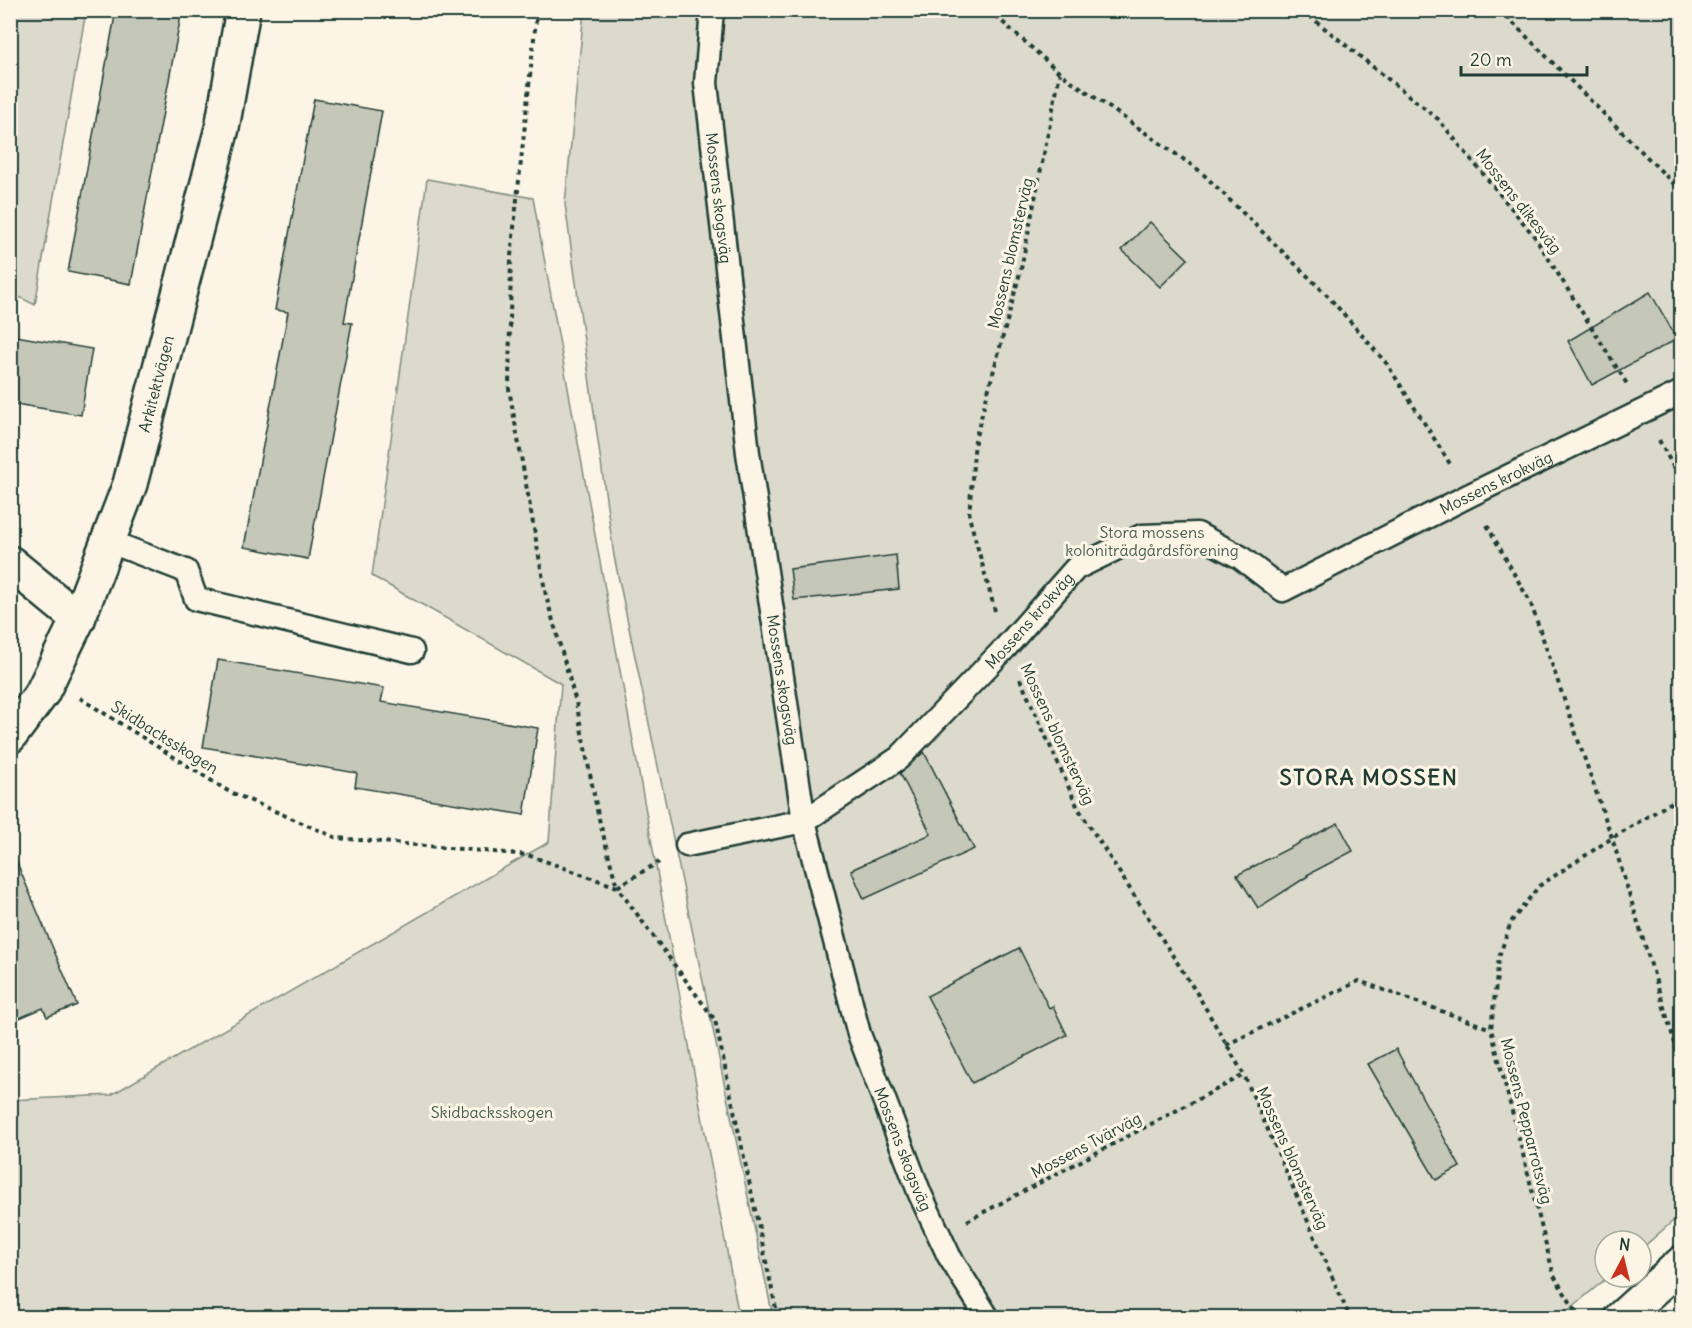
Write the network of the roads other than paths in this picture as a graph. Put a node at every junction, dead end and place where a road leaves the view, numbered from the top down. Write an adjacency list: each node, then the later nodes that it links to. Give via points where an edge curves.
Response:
1 (243, 10): 4 (street, Arkitektvägen, via 219,140 130,484)
2 (712, 10): 9 (lane, Mossens skogsväg, via 706,82 748,453)
3 (1682, 392): 9 (lane, Mossens krokväg, via 1283,590 1240,557 1197,534 1142,536 1076,568 899,758)
4 (108, 541): 6 (street, Arkitektvägen); 7 (lane, via 186,571 196,599)
5 (10, 562): 6 (street)
6 (78, 619): 8 (street, Arkitektvägen, via 42,693)
7 (412, 651)
8 (10, 735)
9 (804, 821): 10 (lane, Mossens krokväg); 12 (lane, Mossens skogsväg, via 859,1034 920,1194 949,1256)
10 (687, 844)
11 (1682, 1263): 13 (street)
12 (988, 1317)
13 (1621, 1317)

